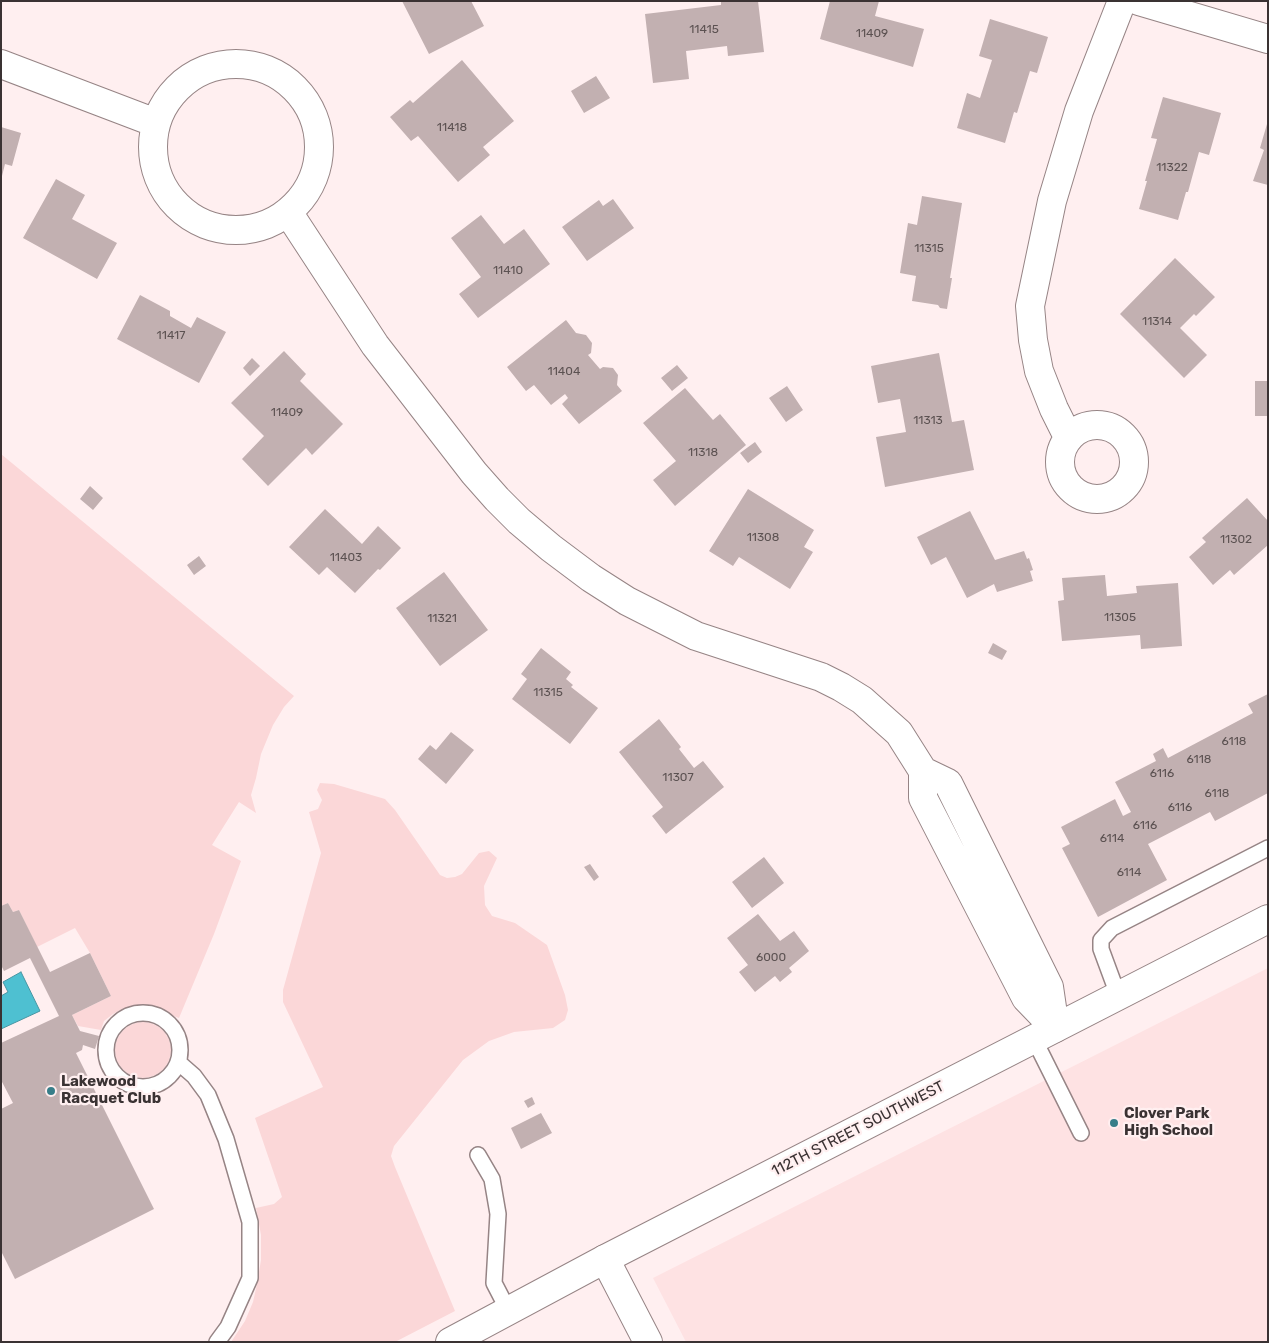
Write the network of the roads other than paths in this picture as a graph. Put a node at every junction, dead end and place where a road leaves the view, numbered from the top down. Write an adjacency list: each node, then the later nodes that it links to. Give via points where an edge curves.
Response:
1 (1122, 1): 7 (street, via 1079,111 1052,201 1030,306 1039,371 1054,410)
2 (1139, 1): 3 (street)
3 (1268, 39)
4 (1, 64): 5 (street)
5 (156, 123): 6 (street, via 152,149 157,175 170,198 189,216 213,227 239,230 265,225); 6 (street, via 168,100 188,80 213,67 241,64 269,71 293,86 310,109 318,136 318,155 307,191)
6 (288, 212): 11 (street, via 376,345 474,473 519,521 575,566 626,601 696,636 821,677 862,700 898,732 923,771 923,798)
7 (1070, 436)
8 (1268, 848): 10 (lane, via 1112,928 1101,940)
9 (1268, 919): 10 (street, 112TH STREET SOUTHWEST)
10 (1118, 995): 11 (street, 112TH STREET SOUTHWEST)
11 (1044, 1033): 13 (lane); 15 (street, 112TH STREET SOUTHWEST)
12 (178, 1062): 12 (lane, via 181,1050 178,1038 164,1018 140,1012 118,1022 110,1032 106,1056 117,1078 127,1084 152,1087 172,1073); 17 (lane, via 208,1095 226,1139 250,1222 250,1278 228,1327)
13 (1081, 1133)
14 (478, 1155): 16 (lane, via 492,1179 498,1214 494,1283)
15 (605, 1259): 16 (street, 112TH STREET SOUTHWEST); 19 (street)
16 (508, 1310): 18 (street, 112TH STREET SOUTHWEST)
17 (217, 1342)
18 (450, 1342)
19 (648, 1342)

